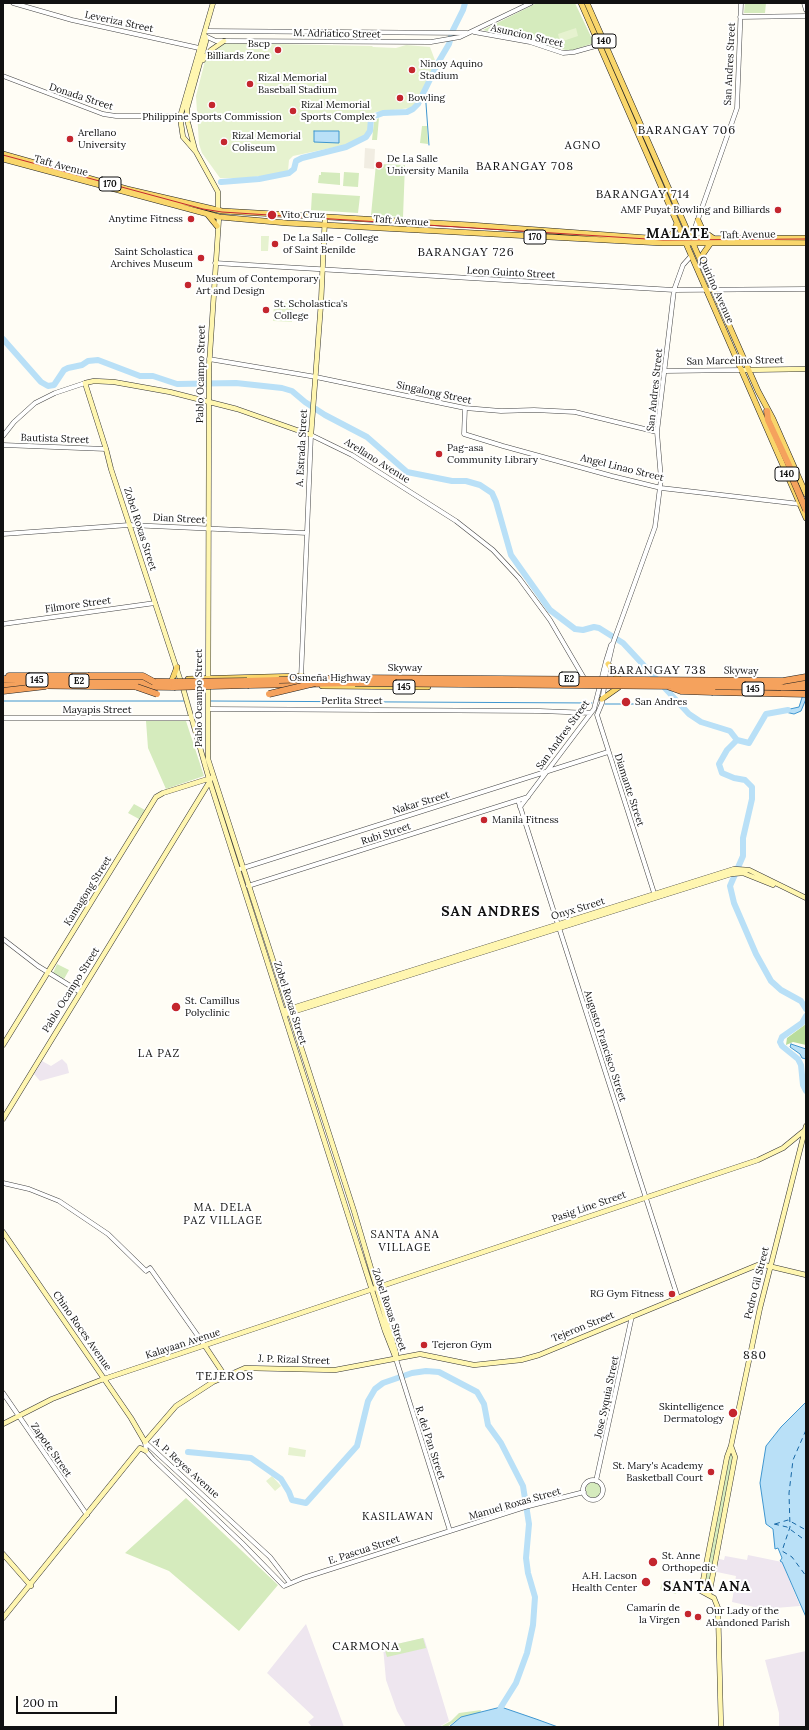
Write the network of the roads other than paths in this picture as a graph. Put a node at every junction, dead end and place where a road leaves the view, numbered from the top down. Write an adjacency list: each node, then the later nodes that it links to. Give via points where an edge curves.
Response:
1 (13, 3): 15 (street, Leveriza Street, via 72,20)
2 (213, 3): 11 (main road)
3 (531, 3): 12 (street, M. Adriatico Street)
4 (581, 3): 14 (main road, Quirino Avenue / 140)
5 (587, 3): 40 (main road, Quirino Avenue / 140)
6 (741, 3): 10 (street, San Andres Street)
7 (804, 3): 8 (street)
8 (806, 10)
9 (806, 16): 10 (street)
10 (740, 17): 30 (street, San Andres Street, via 737,108)
11 (205, 33): 12 (street, M. Adriatico Street); 13 (street, M. Adriatico Street, via 216,40); 15 (main road); 16 (main road, via 206,41)
12 (471, 33): 13 (street, M. Adriatico Street, via 431,42); 14 (street, Asuncion Street, via 530,42 563,53)
13 (224, 41): 16 (main road, via 211,50)
14 (599, 45): 31 (main road, Quirino Avenue / 140)
15 (199, 48): 18 (main road)
16 (201, 62): 18 (main road)
17 (3, 76): 19 (street, Donada Street, via 104,114)
18 (185, 110): 19 (main road); 20 (main road)
19 (180, 116): 21 (main road)
20 (191, 134): 21 (main road); 22 (main road)
21 (182, 137): 22 (main road)
22 (196, 152): 25 (main road, via 218,192)
23 (3, 154): 25 (main road, Taft Avenue / 170, via 127,189)
24 (3, 159): 26 (main road, Taft Avenue / 170)
25 (218, 210): 28 (main road, Taft Avenue / 170)
26 (206, 213): 27 (main road, Taft Avenue / 170); 33 (main road)
27 (219, 217): 32 (main road, Taft Avenue / 170); 33 (main road, Pablo Ocampo Street)
28 (325, 217): 29 (main road, Taft Avenue / 170); 32 (main road, A. Estrada Street)
29 (383, 220): 34 (main road); 36 (main road, Taft Avenue / 170)
30 (698, 220): 38 (main road, via 705,233); 40 (street, San Andres Street)
31 (677, 223): 37 (main road, via 673,233); 39 (main road, Quirino Avenue / 140)
32 (324, 225): 34 (main road, Taft Avenue / 170); 46 (main road, A. Estrada Street)
33 (217, 226): 44 (main road, Pablo Ocampo Street)
34 (384, 229): 36 (main road, Taft Avenue / 170)
35 (806, 238): 38 (main road, Taft Avenue / 170)
36 (633, 239): 37 (main road, Taft Avenue / 170); 39 (main road, Taft Avenue / 170)
37 (662, 239): 39 (main road, Taft Avenue / 170)
38 (716, 239): 40 (main road, Taft Avenue / 170)
39 (685, 241): 40 (main road, Taft Avenue / 170); 43 (main road, Quirino Avenue / 140)
40 (692, 241): 42 (main road, Taft Avenue / 170); 45 (main road, Quirino Avenue / 140)
41 (806, 243): 42 (main road, Taft Avenue / 170)
42 (710, 244): 45 (main road, via 703,254)
43 (691, 256): 48 (street, San Andres Street, via 682,265); 49 (main road, Quirino Avenue / 140)
44 (215, 263): 46 (street, Leon Guinto Street); 51 (main road, Pablo Ocampo Street)
45 (703, 264): 50 (main road, Quirino Avenue / 140)
46 (323, 270): 48 (street, Leon Guinto Street); 56 (main road, A. Estrada Street)
47 (806, 289): 50 (street, Leon Guinto Street)
48 (674, 290): 49 (street, Leon Guinto Street); 55 (street, San Andres Street)
49 (707, 290): 50 (street, Leon Guinto Street); 53 (main road, Quirino Avenue / 140)
50 (715, 290): 54 (main road, Quirino Avenue / 140)
51 (209, 359): 56 (street, Singalong Street); 58 (main road, Pablo Ocampo Street)
52 (806, 369): 54 (main road, San Marcelino Street)
53 (742, 370): 54 (main road, San Marcelino Street); 55 (street, San Marcelino Street); 64 (main road, Quirino Avenue / 140)
54 (750, 370): 60 (main road, Quirino Avenue / 140)
55 (665, 371): 61 (street, San Andres Street)
56 (316, 377): 59 (street, Singalong Street); 62 (main road, A. Estrada Street)
57 (85, 384): 58 (main road, Arellano Avenue, via 94,381 138,385); 63 (street, via 55,393 35,403); 66 (main road, Zobel Roxas Street)
58 (209, 402): 62 (main road, Arellano Avenue); 73 (main road, Pablo Ocampo Street)
59 (465, 408): 61 (street, Singalong Street, via 492,411 575,412); 67 (street, Angel Linao Street, via 465,435)
60 (767, 411): 68 (main road, Quirino Avenue / 140, via 773,419); 69 (highway, bridge, via 768,420)
61 (657, 432): 67 (street, San Andres Street)
62 (311, 435): 74 (street, A. Estrada Street); 83 (street, Arellano Avenue, via 352,455 456,521 492,550 519,578 550,620)
63 (3, 436)
64 (770, 436): 69 (main road, Quirino Avenue / 140); 70 (highway, bridge, via 780,450)
65 (3, 445): 66 (street, Bautista Street)
66 (106, 449): 72 (main road, Zobel Roxas Street)
67 (661, 488): 69 (street, Angel Linao Street); 78 (street, San Andres Street, via 656,527)
68 (806, 494)
69 (804, 504): 71 (main road, Quirino Avenue / 140)
70 (806, 510)
71 (806, 518)
72 (129, 526): 73 (street, Dian Street); 75 (street, Dian Street); 76 (main road, Zobel Roxas Street)
73 (209, 529): 74 (street, Dian Street); 89 (main road, Pablo Ocampo Street)
74 (307, 533): 82 (street, A. Estrada Street)
75 (3, 534)
76 (155, 603): 77 (street, Filmore Street); 80 (main road, Zobel Roxas Street)
77 (3, 624)
78 (614, 642): 79 (street, San Andres Street); 84 (street, San Andres Street)
79 (608, 664): 84 (street, San Andres Street); 85 (main road)
80 (177, 667): 87 (main road); 91 (main road, Zobel Roxas Street)
81 (4, 677): 87 (main road, Osmeña Highway / 145, via 68,681); 88 (highway, Skyway / E2, bridge, via 143,676 154,682 355,678 782,682)
82 (301, 678): 83 (main road, Osmeña Highway / 145); 89 (main road, Osmeña Highway / 145)
83 (584, 678): 84 (main road, Osmeña Highway / 145)
84 (603, 678): 85 (main road, Osmeña Highway / 145); 96 (street, San Andres Street)
85 (619, 679): 86 (main road, Osmeña Highway / 145)
86 (649, 679)
87 (172, 680): 91 (main road, Osmeña Highway / 145)
88 (806, 680): 92 (main road, 145)
89 (209, 683): 91 (main road, Osmeña Highway / 145); 91 (main road, Osmeña Highway / 145); 96 (main road, Osmeña Highway / 145, via 299,686); 104 (main road, Pablo Ocampo Street)
90 (315, 683): 92 (highway, Skyway / E2, bridge); 95 (highway, Skyway / E2, bridge); 102 (highway, bridge)
91 (182, 684): 93 (main road, Osmeña Highway / 145); 107 (main road, Zobel Roxas Street)
92 (664, 684): 100 (highway, Skyway / E2, bridge); 100 (highway, bridge, via 681,691)
93 (3, 686): 94 (highway, Skyway / E2, bridge)
94 (46, 686): 95 (highway, Skyway / E2); 99 (highway, bridge)
95 (137, 687): 101 (highway, bridge)
96 (602, 687): 97 (main road, Osmeña Highway / 145); 103 (street, Diamante Street); 105 (street, San Andres Street)
97 (619, 687): 98 (main road, Osmeña Highway / 145); 103 (main road)
98 (657, 687)
99 (3, 691)
100 (805, 692)
101 (157, 694)
102 (269, 694)
103 (602, 699): 108 (street, Diamante Street, via 597,717)
104 (209, 709): 105 (street, Perlita Street); 110 (main road, Pablo Ocampo Street, via 208,759)
105 (591, 713): 109 (street, San Andres Street)
106 (3, 718): 107 (street, Mayapis Street)
107 (191, 718): 110 (main road, Zobel Roxas Street)
108 (608, 752): 109 (street, Nakar Street); 119 (street, Diamante Street)
109 (547, 771): 113 (street, San Andres Street); 116 (street, Nakar Street)
110 (211, 779): 111 (main road, Kamagong Street); 112 (main road, Pablo Ocampo Street); 116 (main road, Zobel Roxas Street)
111 (197, 783): 112 (main road); 124 (main road, Kamagong Street, via 156,797)
112 (204, 792): 126 (main road, Pablo Ocampo Street)
113 (528, 797): 114 (street, Rubi Street); 115 (street, San Andres Street)
114 (518, 800): 115 (street, Augusto Francisco Street); 118 (street, Rubi Street)
115 (520, 807): 122 (street, Augusto Francisco Street)
116 (240, 869): 118 (main road, Zobel Roxas Street); 125 (main road, Zobel Roxas Street)
117 (737, 870): 119 (main road, Onyx Street); 119 (main road, Onyx Street); 120 (main road, Onyx Street, via 762,876); 121 (main road, Onyx Street)
118 (248, 886): 125 (main road, Zobel Roxas Street)
119 (655, 896): 122 (main road, Onyx Street)
120 (806, 898)
121 (806, 901)
122 (558, 926): 127 (main road, Onyx Street); 132 (street, Augusto Francisco Street)
123 (3, 939): 124 (street)
124 (48, 973): 126 (street); 128 (main road, Kamagong Street)
125 (279, 990): 127 (main road, Zobel Roxas Street)
126 (80, 992): 129 (main road, Pablo Ocampo Street)
127 (286, 1012): 136 (main road, Zobel Roxas Street, via 354,1211)
128 (3, 1045)
129 (3, 1118)
130 (805, 1128): 132 (main road, Pasig Line Street, via 783,1148 770,1155); 134 (main road, Pedro Gil Street)
131 (3, 1183): 139 (street, via 29,1189 67,1205 108,1234 148,1270)
132 (646, 1197): 136 (main road, Pasig Line Street); 137 (street, Augusto Francisco Street)
133 (3, 1232): 142 (main road, Chino Roces Avenue)
134 (770, 1266): 135 (main road, Tejeron Street); 137 (main road, Tejeron Street, via 760,1264); 147 (main road, Pedro Gil Street)
135 (806, 1275)
136 (374, 1289): 139 (main road, Kalayaan Avenue); 140 (main road, Zobel Roxas Street)
137 (678, 1298): 138 (main road, Tejeron Street)
138 (632, 1316): 140 (main road, Tejeron Street, via 521,1360 474,1365 420,1354); 149 (street, Jose Syquia Street)
139 (204, 1346): 141 (main road); 142 (main road, Kalayaan Avenue)
140 (396, 1359): 141 (main road, J. P. Rizal Street, via 334,1370 251,1368); 154 (street, R. del Pan Street)
141 (225, 1376): 146 (main road, J. P. Rizal Street, via 176,1406)
142 (104, 1379): 144 (main road, Kalayaan Avenue); 146 (main road, Chino Roces Avenue)
143 (3, 1394): 144 (street, Zapote Street)
144 (18, 1415): 145 (main road, Kalayaan Avenue); 153 (street, Zapote Street)
145 (3, 1424)
146 (145, 1442): 148 (street, A. P. Reyes Avenue); 151 (street, A. P. Reyes Avenue)
147 (731, 1446): 165 (main road, Pedro Gil Street, via 735,1457); 165 (main road, Pedro Gil Street, via 702,1591)
148 (146, 1451): 152 (street, A. P. Reyes Avenue); 153 (main road, via 140,1448)
149 (596, 1480): 150 (street, via 587,1483); 150 (street, via 603,1486 601,1497 591,1500)
150 (584, 1492): 154 (street, Manuel Roxas Street, via 525,1507)
151 (208, 1499): 152 (street); 155 (street, A. P. Reyes Avenue)
152 (202, 1505): 156 (street, A. P. Reyes Avenue)
153 (87, 1515): 163 (main road)
154 (450, 1531): 162 (street, E. Pascua Street)
155 (248, 1536): 156 (street); 158 (street, A. P. Reyes Avenue)
156 (242, 1543): 159 (street, A. P. Reyes Avenue)
157 (3, 1554): 163 (main road)
158 (270, 1557): 159 (street); 160 (street, A. P. Reyes Avenue)
159 (262, 1563): 161 (street, A. P. Reyes Avenue)
160 (283, 1572): 161 (street); 162 (street, A. P. Reyes Avenue)
161 (276, 1576): 164 (street, A. P. Reyes Avenue)
162 (290, 1583): 164 (street, E. Pascua Street)
163 (31, 1586): 166 (main road)
164 (284, 1586)
165 (709, 1595): 167 (main road, via 714,1598 718,1608)
166 (3, 1618)
167 (721, 1727)

